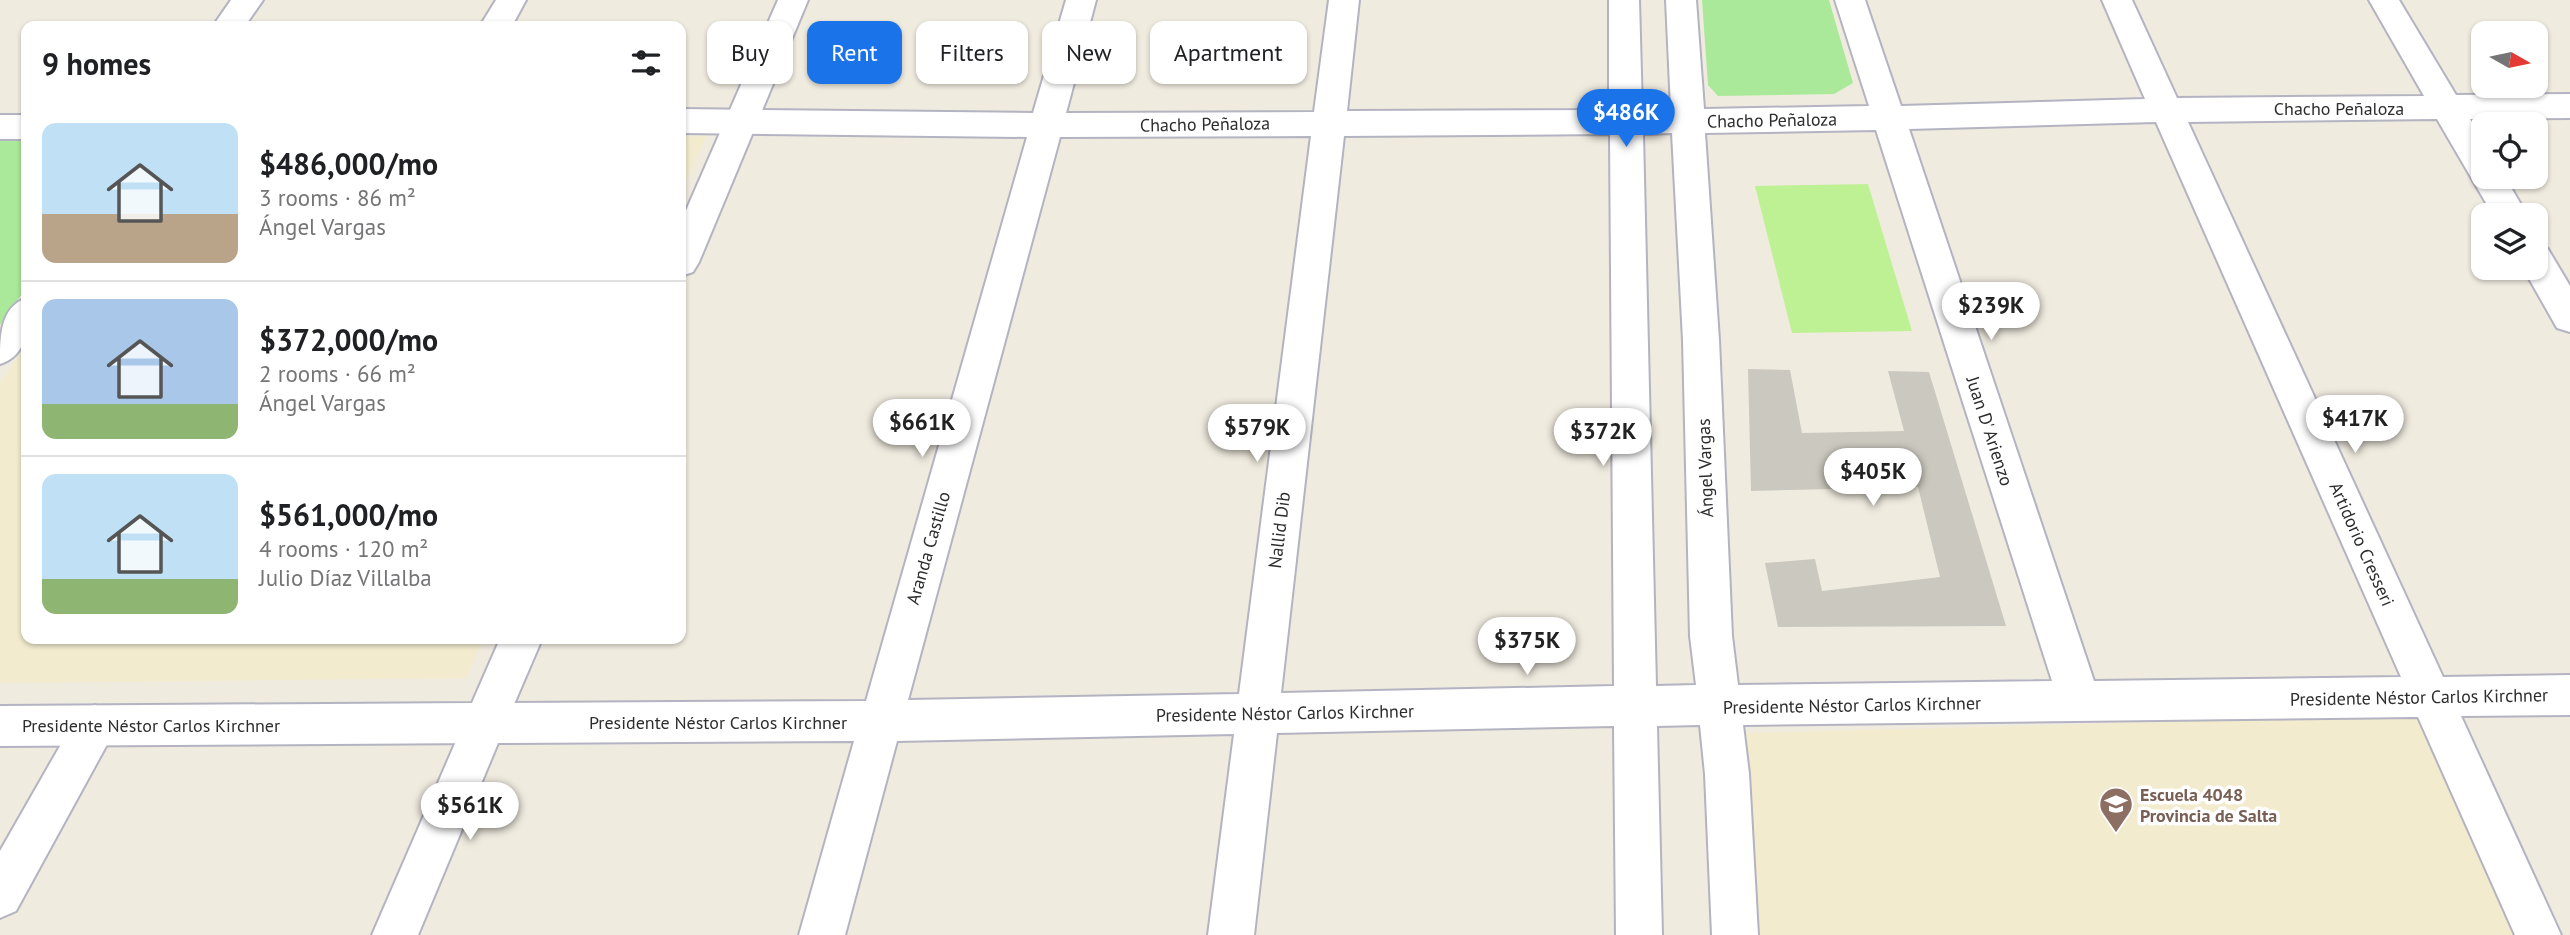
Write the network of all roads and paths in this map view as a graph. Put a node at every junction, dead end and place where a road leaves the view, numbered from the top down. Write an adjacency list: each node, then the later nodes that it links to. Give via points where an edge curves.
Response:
1 (248, 0): 11 (street)
2 (510, 0): 12 (street)
3 (793, 0): 18 (street)
4 (1081, 0): 22 (street, Aranda Castillo)
5 (1344, 0): 20 (street, Nallid Dib)
6 (1624, 0): 21 (street)
7 (1681, 0): 19 (street, Ángel Vargas)
8 (1850, 0): 16 (street, Juan D' Arienzo)
9 (2117, 0): 15 (street, Artidorio Cresseri)
10 (2384, 0): 14 (street)
11 (233, 21)
12 (499, 21)
13 (2570, 106): 14 (street, Chacho Peñaloza)
14 (2448, 108): 15 (street, Chacho Peñaloza); 25 (street)
15 (2167, 110): 16 (street, Chacho Peñaloza); 33 (street, Artidorio Cresseri)
16 (1887, 118): 19 (street, Chacho Peñaloza); 34 (street, Juan D' Arienzo)
17 (686, 121): 18 (street, Chacho Peñaloza)
18 (740, 121): 22 (street, Chacho Peñaloza); 26 (street)
19 (1688, 121): 21 (street, Chacho Peñaloza); 36 (street, Ángel Vargas)
20 (1328, 122): 21 (street, Chacho Peñaloza); 22 (street, Chacho Peñaloza); 37 (street, Nallid Dib)
21 (1627, 122): 35 (street)
22 (1046, 125): 38 (street, Aranda Castillo)
23 (0, 127): 24 (street)
24 (21, 127)
25 (2471, 148)
26 (686, 250)
27 (2548, 280): 28 (street)
28 (2570, 318)
29 (21, 319): 30 (street)
30 (0, 349)
31 (519, 644): 39 (street)
32 (2570, 695): 33 (street, Presidente Néstor Carlos Kirchner)
33 (2431, 697): 34 (street, Presidente Néstor Carlos Kirchner); 48 (street, Artidorio Cresseri)
34 (2080, 702): 36 (street, Presidente Néstor Carlos Kirchner)
35 (1637, 706): 36 (street, Presidente Néstor Carlos Kirchner); 37 (street, Presidente Néstor Carlos Kirchner); 46 (street)
36 (1718, 707): 47 (street, Ángel Vargas, via 1727,774)
37 (1258, 713): 38 (street, Presidente Néstor Carlos Kirchner); 45 (street, Nallid Dib)
38 (880, 721): 39 (street, Presidente Néstor Carlos Kirchner); 44 (street, Aranda Castillo)
39 (485, 723): 40 (street, Presidente Néstor Carlos Kirchner); 43 (street)
40 (95, 725): 41 (street, Presidente Néstor Carlos Kirchner); 42 (street)
41 (0, 726)
42 (0, 895)
43 (395, 935)
44 (822, 935)
45 (1231, 935)
46 (1639, 935)
47 (1735, 935)
48 (2538, 935)

